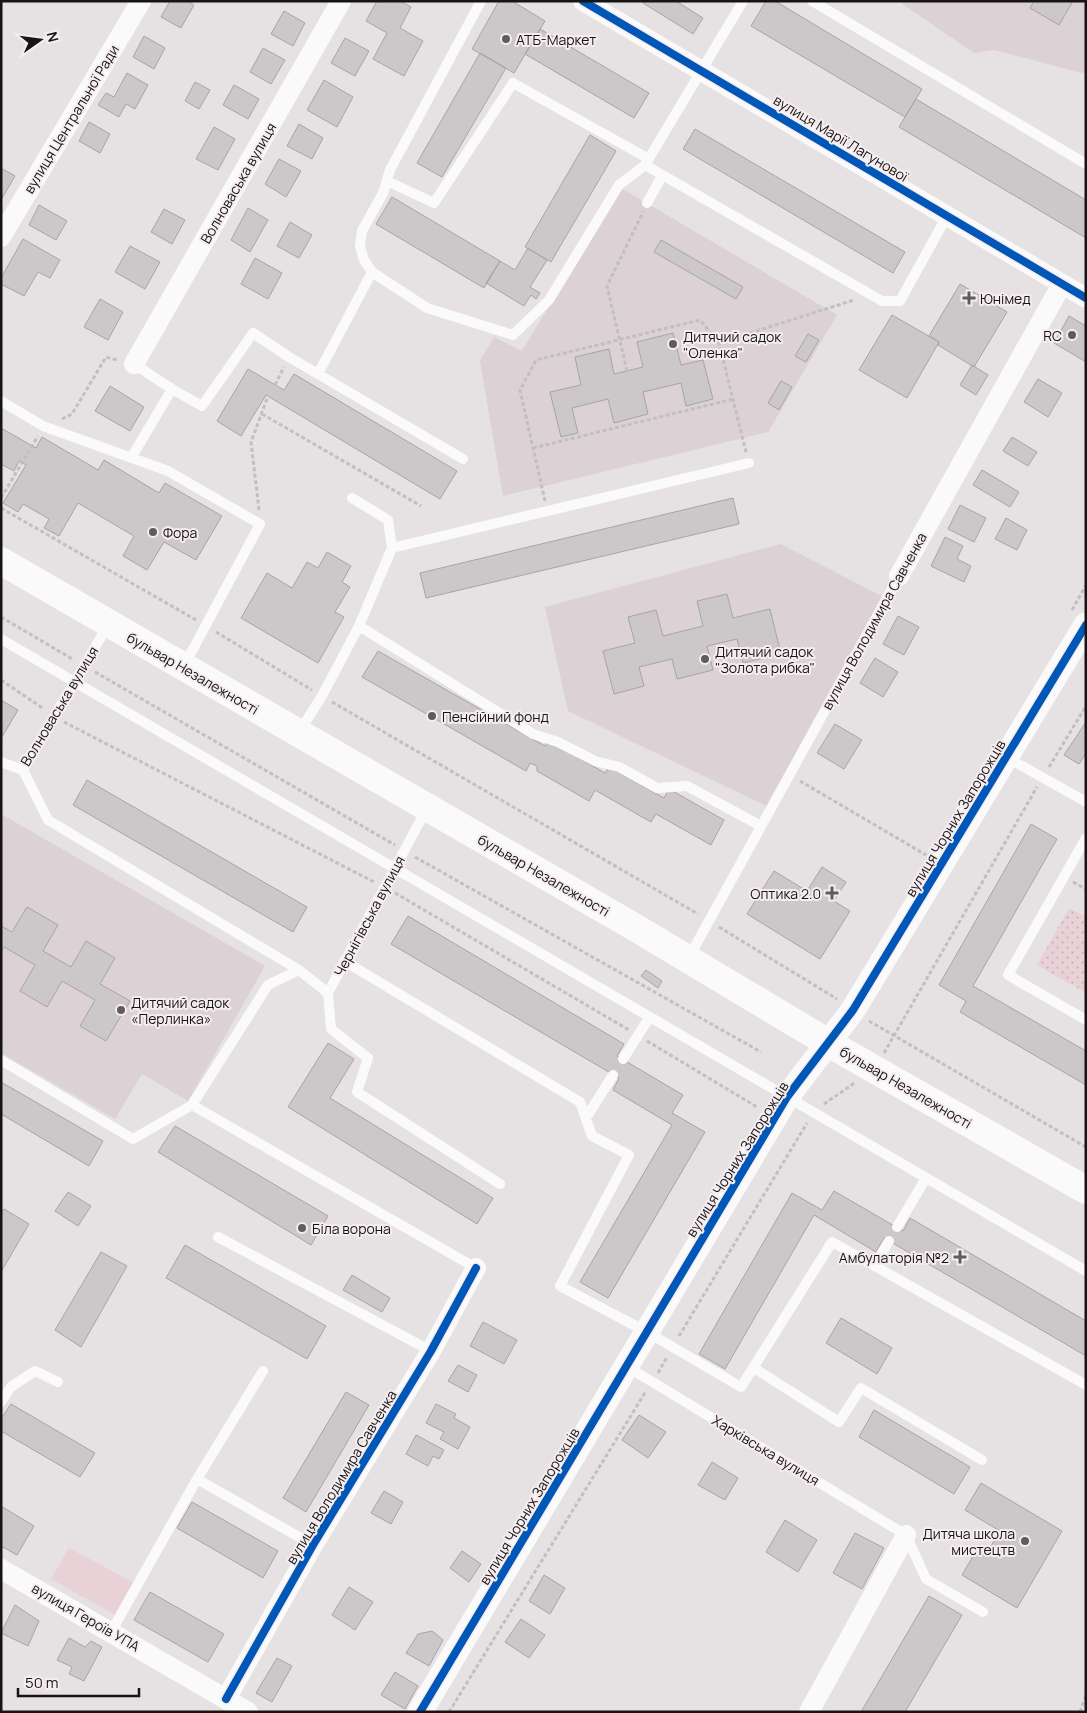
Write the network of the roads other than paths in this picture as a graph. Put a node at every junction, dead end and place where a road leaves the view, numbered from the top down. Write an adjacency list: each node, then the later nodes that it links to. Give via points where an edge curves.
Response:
1 (141, 1): 14 (street, вулиця Центральної Ради)
2 (341, 1): 18 (street, Волноваська вулиця)
3 (481, 1): 11 (lane)
4 (583, 1): 7 (street, вулиця Марії Лагунової)
5 (743, 1): 7 (lane)
6 (812, 1): 9 (lane)
7 (701, 69): 8 (lane); 13 (street, вулиця Марії Лагунової)
8 (647, 162): 10 (lane); 11 (lane, via 513,83 434,204); 15 (lane, via 619,185 548,300 513,335 427,308)
9 (1086, 164)
10 (662, 176): 12 (lane); 13 (lane, via 882,301 900,301)
11 (387, 181): 15 (lane, via 362,231 362,253)
12 (647, 202)
13 (947, 216): 16 (street, вулиця Марії Лагунової)
14 (1, 237)
15 (372, 272): 19 (lane)
16 (1062, 284): 17 (street, вулиця Марії Лагунової); 28 (street, вулиця Володимира Савченка)
17 (1086, 298)
18 (134, 364): 20 (lane)
19 (318, 374): 20 (lane, via 253,333 202,406); 23 (lane)
20 (172, 389): 22 (lane)
21 (1, 401): 22 (lane, via 43,426)
22 (131, 458): 33 (lane, via 168,471 260,524)
23 (463, 460)
24 (749, 464): 26 (lane)
25 (352, 498): 26 (lane, via 388,520)
26 (392, 548): 31 (lane)
27 (1, 561): 29 (main road, бульвар Незалежності)
28 (899, 576): 41 (lane, вулиця Володимира Савченка)
29 (108, 624): 33 (main road, бульвар Незалежності); 34 (lane, Волноваська вулиця)
30 (1086, 625): 36 (street, вулиця Чорних Запорожців)
31 (359, 626): 35 (lane, via 322,696); 41 (lane, via 533,734 558,742 595,761 619,767 657,788 687,786)
32 (1, 638): 34 (lane)
33 (183, 666): 35 (main road, бульвар Незалежності)
34 (75, 682): 38 (lane, Волноваська вулиця); 43 (lane)
35 (298, 733): 40 (main road, бульвар Незалежності)
36 (1006, 757): 39 (lane); 50 (street, вулиця Чорних Запорожців)
37 (1, 762): 38 (lane, Волноваська вулиця)
38 (23, 770): 46 (lane, via 48,820)
39 (1086, 802)
40 (428, 807): 43 (lane, Чернігівська вулиця); 44 (main road, бульвар Незалежності)
41 (761, 826): 44 (lane, вулиця Володимира Савченка)
42 (1086, 838): 49 (lane, via 1008,974)
43 (393, 868): 45 (lane, Чернігівська вулиця); 48 (lane)
44 (688, 959): 50 (main road, бульвар Незалежності)
45 (344, 961): 47 (lane, Чернігівська вулиця); 56 (lane, via 580,1102)
46 (299, 970): 47 (lane); 55 (lane, via 268,985)
47 (328, 993): 58 (lane, Чернігівська вулиця, via 331,1029 368,1058 357,1092)
48 (649, 1018): 51 (lane); 54 (lane)
49 (1086, 1020)
50 (830, 1044): 54 (street, вулиця Чорних Запорожців); 59 (main road, бульвар Незалежності)
51 (623, 1059)
52 (1, 1060): 55 (lane, via 133,1139)
53 (613, 1075): 56 (lane)
54 (787, 1097): 57 (lane); 66 (street, вулиця Чорних Запорожців)
55 (192, 1105): 64 (lane)
56 (586, 1118): 66 (lane, via 592,1136 629,1155 560,1286)
57 (926, 1178): 60 (lane); 65 (lane)
58 (500, 1184)
59 (1086, 1190)
60 (897, 1228)
61 (218, 1237): 67 (lane)
62 (889, 1241): 63 (lane)
63 (874, 1266): 69 (lane, via 832,1242); 72 (lane)
64 (476, 1268): 67 (street, вулиця Володимира Савченка)
65 (1086, 1271)
66 (647, 1332): 68 (street, вулиця Чорних Запорожців); 69 (lane, via 741,1387)
67 (431, 1351): 77 (street, вулиця Володимира Савченка)
68 (626, 1366): 76 (lane, Харківська вулиця); 83 (street, вулиця Чорних Запорожців)
69 (754, 1368): 74 (lane, via 839,1422 861,1388)
70 (263, 1371): 75 (lane)
71 (58, 1382): 73 (lane, via 35,1371 11,1387)
72 (1086, 1385)
73 (1, 1402)
74 (982, 1460)
75 (197, 1479): 77 (lane); 80 (lane)
76 (906, 1535): 79 (lane, via 926,1579); 84 (street)
77 (313, 1545): 81 (street, вулиця Володимира Савченка)
78 (1, 1568): 80 (street, вулиця Героїв УПА)
79 (983, 1612)
80 (111, 1632): 81 (street, вулиця Героїв УПА)
81 (226, 1699): 82 (street, вулиця Героїв УПА)
82 (248, 1712)
83 (420, 1712)
84 (809, 1712)

